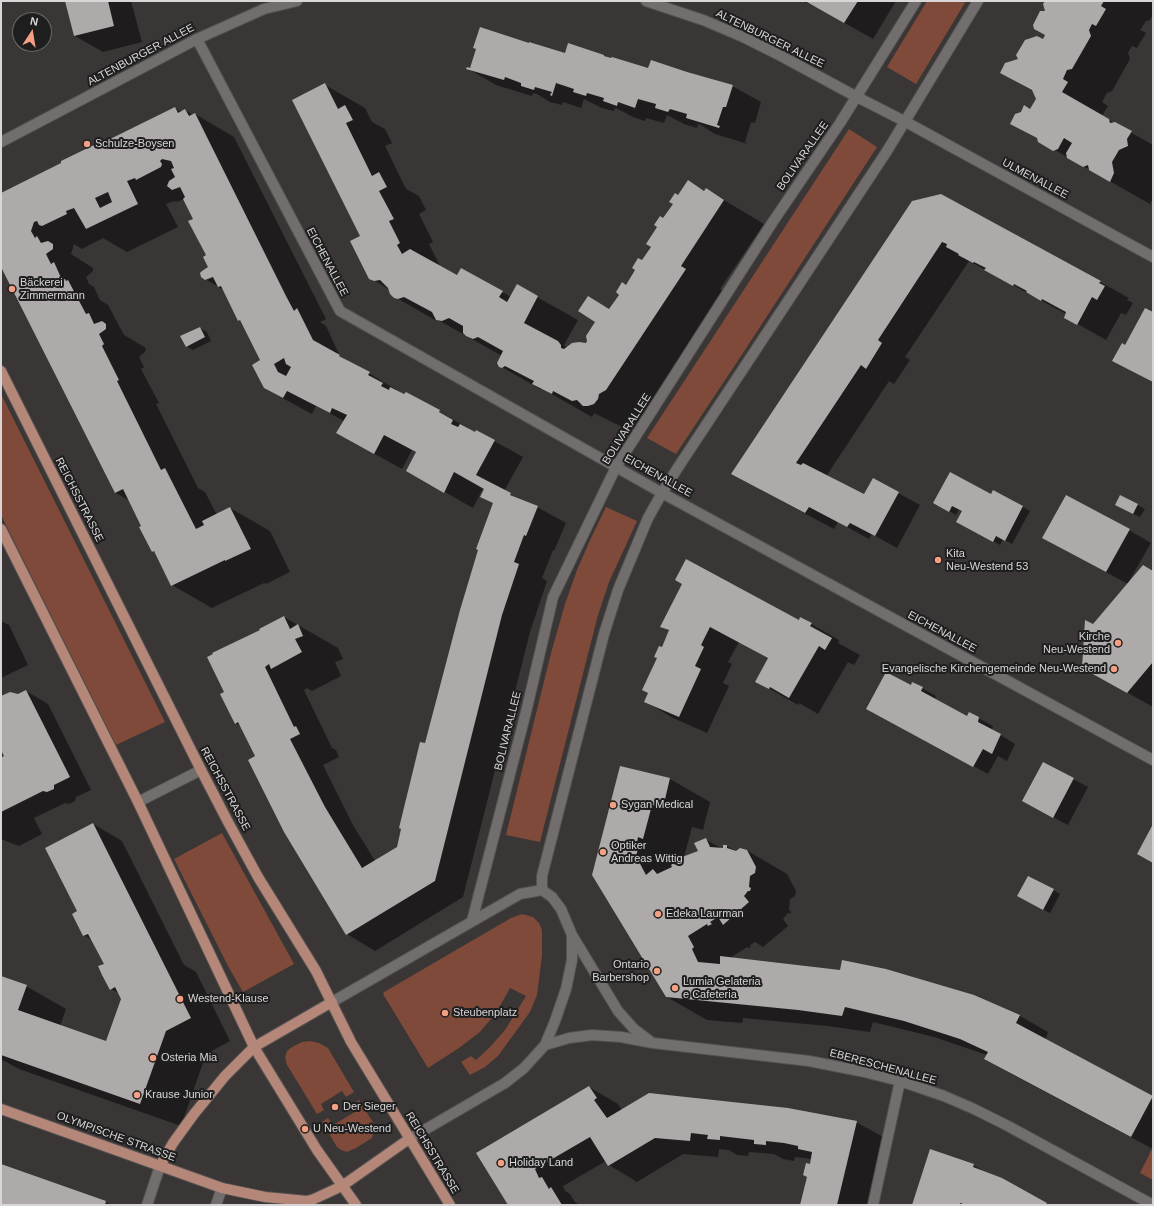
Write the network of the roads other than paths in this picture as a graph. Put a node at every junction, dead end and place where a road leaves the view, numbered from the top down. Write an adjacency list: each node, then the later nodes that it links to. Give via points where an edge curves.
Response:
1 (296, 1): 5 (street, ALTENBURGER ALLEE, via 264,9)
2 (646, 1): 6 (street, ALTENBURGER ALLEE, via 703,20 743,37)
3 (916, 1): 6 (street, BOLIVARALLEE)
4 (978, 1): 7 (street)
5 (197, 38): 8 (street, ALTENBURGER ALLEE); 11 (street, EICHENALLEE, via 340,312)
6 (857, 98): 7 (street, ALTENBURGER ALLEE); 11 (street, BOLIVARALLEE, via 772,223)
7 (906, 122): 9 (street, ULMENALLEE); 12 (street)
8 (1, 142)
9 (1153, 257)
10 (1, 371): 15 (main road, REICHSSTRASSE)
11 (616, 467): 12 (street, EICHENALLEE); 18 (street, BOLIVARALLEE, via 553,597)
12 (662, 493): 14 (street, EICHENALLEE); 17 (street, via 635,548 604,634 542,876)
13 (1, 529): 16 (main road)
14 (1153, 760)
15 (201, 770): 16 (street); 20 (main road, REICHSSTRASSE, via 258,876)
16 (138, 802): 23 (main road)
17 (542, 890): 18 (street, via 520,894); 19 (street, via 552,897 561,909)
18 (472, 921): 20 (street)
19 (572, 935): 21 (street, EBERESCHENALLEE, via 618,1011 634,1029); 22 (street, via 572,960 566,989)
20 (332, 1002): 23 (main road); 26 (main road, REICHSSTRASSE, via 351,1042)
21 (653, 1043): 22 (street, EBERESCHENALLEE, via 592,1035); 24 (street, EBERESCHENALLEE, via 809,1061)
22 (545, 1045): 26 (street, via 524,1068 505,1083)
23 (254, 1047): 27 (main road, via 225,1076 194,1114); 28 (main road)
24 (900, 1081): 34 (street); 35 (street, EBERESCHENALLEE, via 981,1112)
25 (1, 1109): 27 (main road, OLYMPISCHE STRASSE)
26 (409, 1139): 28 (main road); 33 (main road, REICHSSTRASSE)
27 (160, 1166): 29 (main road, OLYMPISCHE STRASSE); 30 (street)
28 (342, 1186): 29 (main road, via 307,1201 265,1197); 32 (main road)
29 (222, 1188): 31 (street)
30 (146, 1205)
31 (216, 1205)
32 (356, 1205)
33 (450, 1205)
34 (873, 1205)
35 (1153, 1205)

